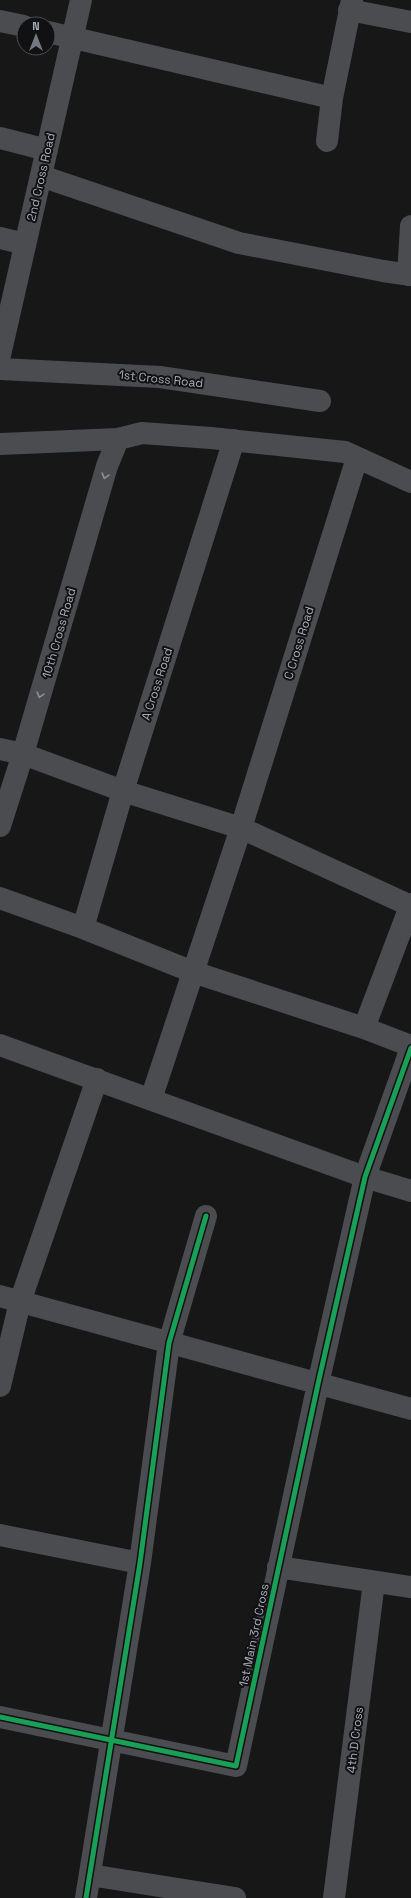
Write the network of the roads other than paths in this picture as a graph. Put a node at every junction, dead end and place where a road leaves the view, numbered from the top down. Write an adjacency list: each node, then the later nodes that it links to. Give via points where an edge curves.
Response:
1 (81, 0): 7 (street, 2nd Cross Road)
2 (351, 5): 4 (street); 8 (street)
3 (0, 21): 5 (street)
4 (411, 22)
5 (16, 24)
6 (56, 34): 7 (street)
7 (72, 38): 8 (street); 11 (street, 2nd Cross Road)
8 (332, 98): 10 (street)
9 (0, 138): 11 (street)
10 (327, 141)
11 (47, 150): 12 (street, 2nd Cross Road)
12 (41, 176): 15 (street, 2nd Cross Road); 16 (street, via 239,243)
13 (411, 226): 16 (street)
14 (0, 238): 15 (street)
15 (25, 244): 17 (street, 2nd Cross Road)
16 (409, 275)
17 (0, 355)
18 (0, 369): 19 (street, 1st Cross Road, via 160,377)
19 (320, 401)
20 (118, 439): 21 (street, via 142,433); 22 (street); 26 (street, 10th Cross Road, one-way to 26, via 107,466)
21 (234, 440): 23 (street, via 345,452); 27 (street, A Cross Road)
22 (0, 444)
23 (357, 458): 24 (street); 29 (street, C Cross Road)
24 (411, 482)
25 (0, 749): 26 (street)
26 (23, 754): 27 (street); 28 (street, 10th Cross Road)
27 (123, 791): 29 (street); 32 (street, A Cross Road)
28 (0, 826)
29 (241, 828): 31 (street); 33 (street, C Cross Road)
30 (0, 898): 32 (street)
31 (411, 905): 34 (street)
32 (83, 928): 33 (street)
33 (193, 972): 34 (street); 38 (street, C Cross Road)
34 (364, 1028): 36 (street)
35 (0, 1045): 37 (street)
36 (411, 1047): 39 (street, 1st Main 3rd Cross)
37 (97, 1079): 38 (street); 42 (street)
38 (151, 1099): 39 (street)
39 (365, 1177): 40 (street); 44 (street, 1st Main 3rd Cross)
40 (411, 1191)
41 (206, 1216): 43 (street)
42 (10, 1299): 43 (street); 45 (street)
43 (169, 1343): 44 (street); 48 (street)
44 (318, 1384): 46 (street); 49 (street, 1st Main 3rd Cross)
45 (0, 1386)
46 (411, 1409)
47 (0, 1535): 48 (street)
48 (140, 1563): 53 (street)
49 (278, 1567): 50 (street); 53 (street, 1st Main 3rd Cross, via 236,1766)
50 (374, 1582): 51 (street); 57 (street, 4th D Cross)
51 (411, 1587)
52 (0, 1717): 53 (street)
53 (111, 1740): 54 (street)
54 (90, 1875): 55 (street); 56 (street)
55 (86, 1898)
56 (235, 1898)
57 (334, 1898)

